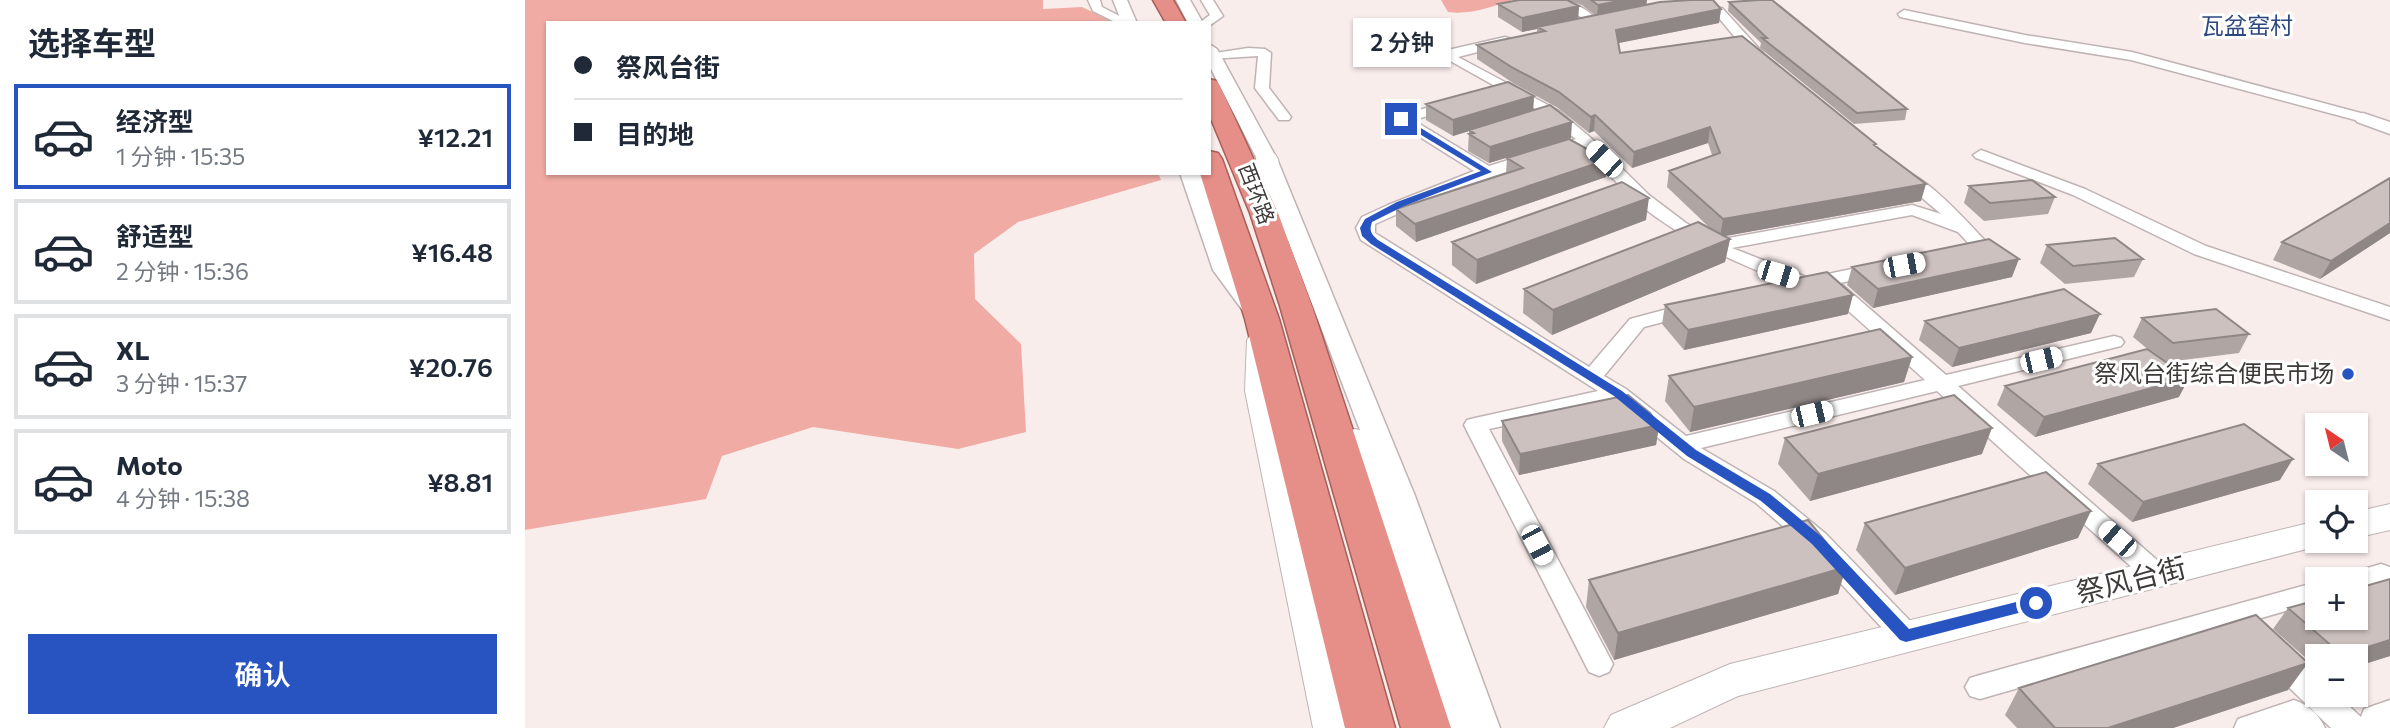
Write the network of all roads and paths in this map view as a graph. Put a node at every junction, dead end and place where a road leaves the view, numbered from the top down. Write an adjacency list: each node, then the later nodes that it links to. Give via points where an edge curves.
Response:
1 (1094, 0): 11 (street, via 1097,9)
2 (1121, 0): 12 (street)
3 (1140, 0): 13 (highway)
4 (1163, 0): 14 (highway)
5 (1183, 0): 15 (street)
6 (1206, 0): 16 (street, via 1217,16)
7 (1579, 0): 8 (street)
8 (1558, 2): 17 (street)
9 (1718, 10): 20 (street, via 1751,51)
10 (1904, 14): 25 (street, via 2132,56)
11 (1124, 21)
12 (1128, 21)
13 (1149, 21)
14 (1175, 21)
15 (1195, 21)
16 (1208, 21)
17 (1592, 22)
18 (1514, 39): 21 (street, via 1451,55)
19 (1211, 53): 24 (street, via 1265,52 1262,88); 32 (street)
20 (1772, 68)
21 (1510, 89): 23 (street); 30 (street, via 1401,119)
22 (1211, 91): 39 (highway, 西环路)
23 (1552, 113): 26 (street); 29 (street)
24 (1284, 117)
25 (2363, 118): 27 (street)
26 (1528, 121)
27 (2390, 128)
28 (1469, 139): 30 (street)
29 (1586, 141): 35 (street); 38 (street, via 1642,198)
30 (1445, 146): 35 (street)
31 (1981, 155): 46 (street, via 2079,192 2200,250)
32 (1267, 159): 39 (main road); 45 (street)
33 (1887, 162): 37 (street)
34 (1211, 163): 45 (highway, 西环路)
35 (1487, 172): 48 (street, via 1368,220 1367,236)
36 (1191, 175): 45 (street, via 1225,270)
37 (1964, 228): 38 (street, via 1947,226 1923,211 1912,210); 40 (street, via 1983,249)
38 (1718, 245): 42 (street, via 1754,265)
39 (1279, 257): 45 (highway, 西环路)
40 (1944, 257)
41 (1891, 267): 42 (street)
42 (1817, 282): 43 (street); 49 (street)
43 (1767, 292)
44 (1713, 304): 48 (street, via 1637,323)
45 (1293, 308): 62 (main road, via 1260,391); 63 (highway); 64 (highway); 65 (main road, via 1331,374); 66 (street, via 1400,496)
46 (2390, 314)
47 (2114, 342): 49 (street)
48 (1592, 378): 50 (street)
49 (1942, 383): 51 (street); 55 (street)
50 (1618, 394): 51 (street); 59 (street, via 1475,425)
51 (1682, 445): 58 (street, via 1796,522)
52 (2390, 517): 53 (main road)
53 (2368, 522)
54 (2305, 537): 55 (main road, 祭风台街)
55 (2157, 574): 58 (main road, 祭风台街)
56 (2305, 599): 57 (street)
57 (2248, 631): 60 (street); 70 (street)
58 (1906, 635): 67 (main road, 祭风台街, via 1731,681)
59 (1599, 664)
60 (1980, 687)
61 (2390, 713): 71 (street, via 2375,718)
62 (1335, 728)
63 (1370, 728)
64 (1426, 728)
65 (1452, 728)
66 (1481, 728)
67 (1626, 728)
68 (2249, 728): 69 (street, via 2294,713)
69 (2310, 728)
70 (2352, 728)
71 (2384, 728)

